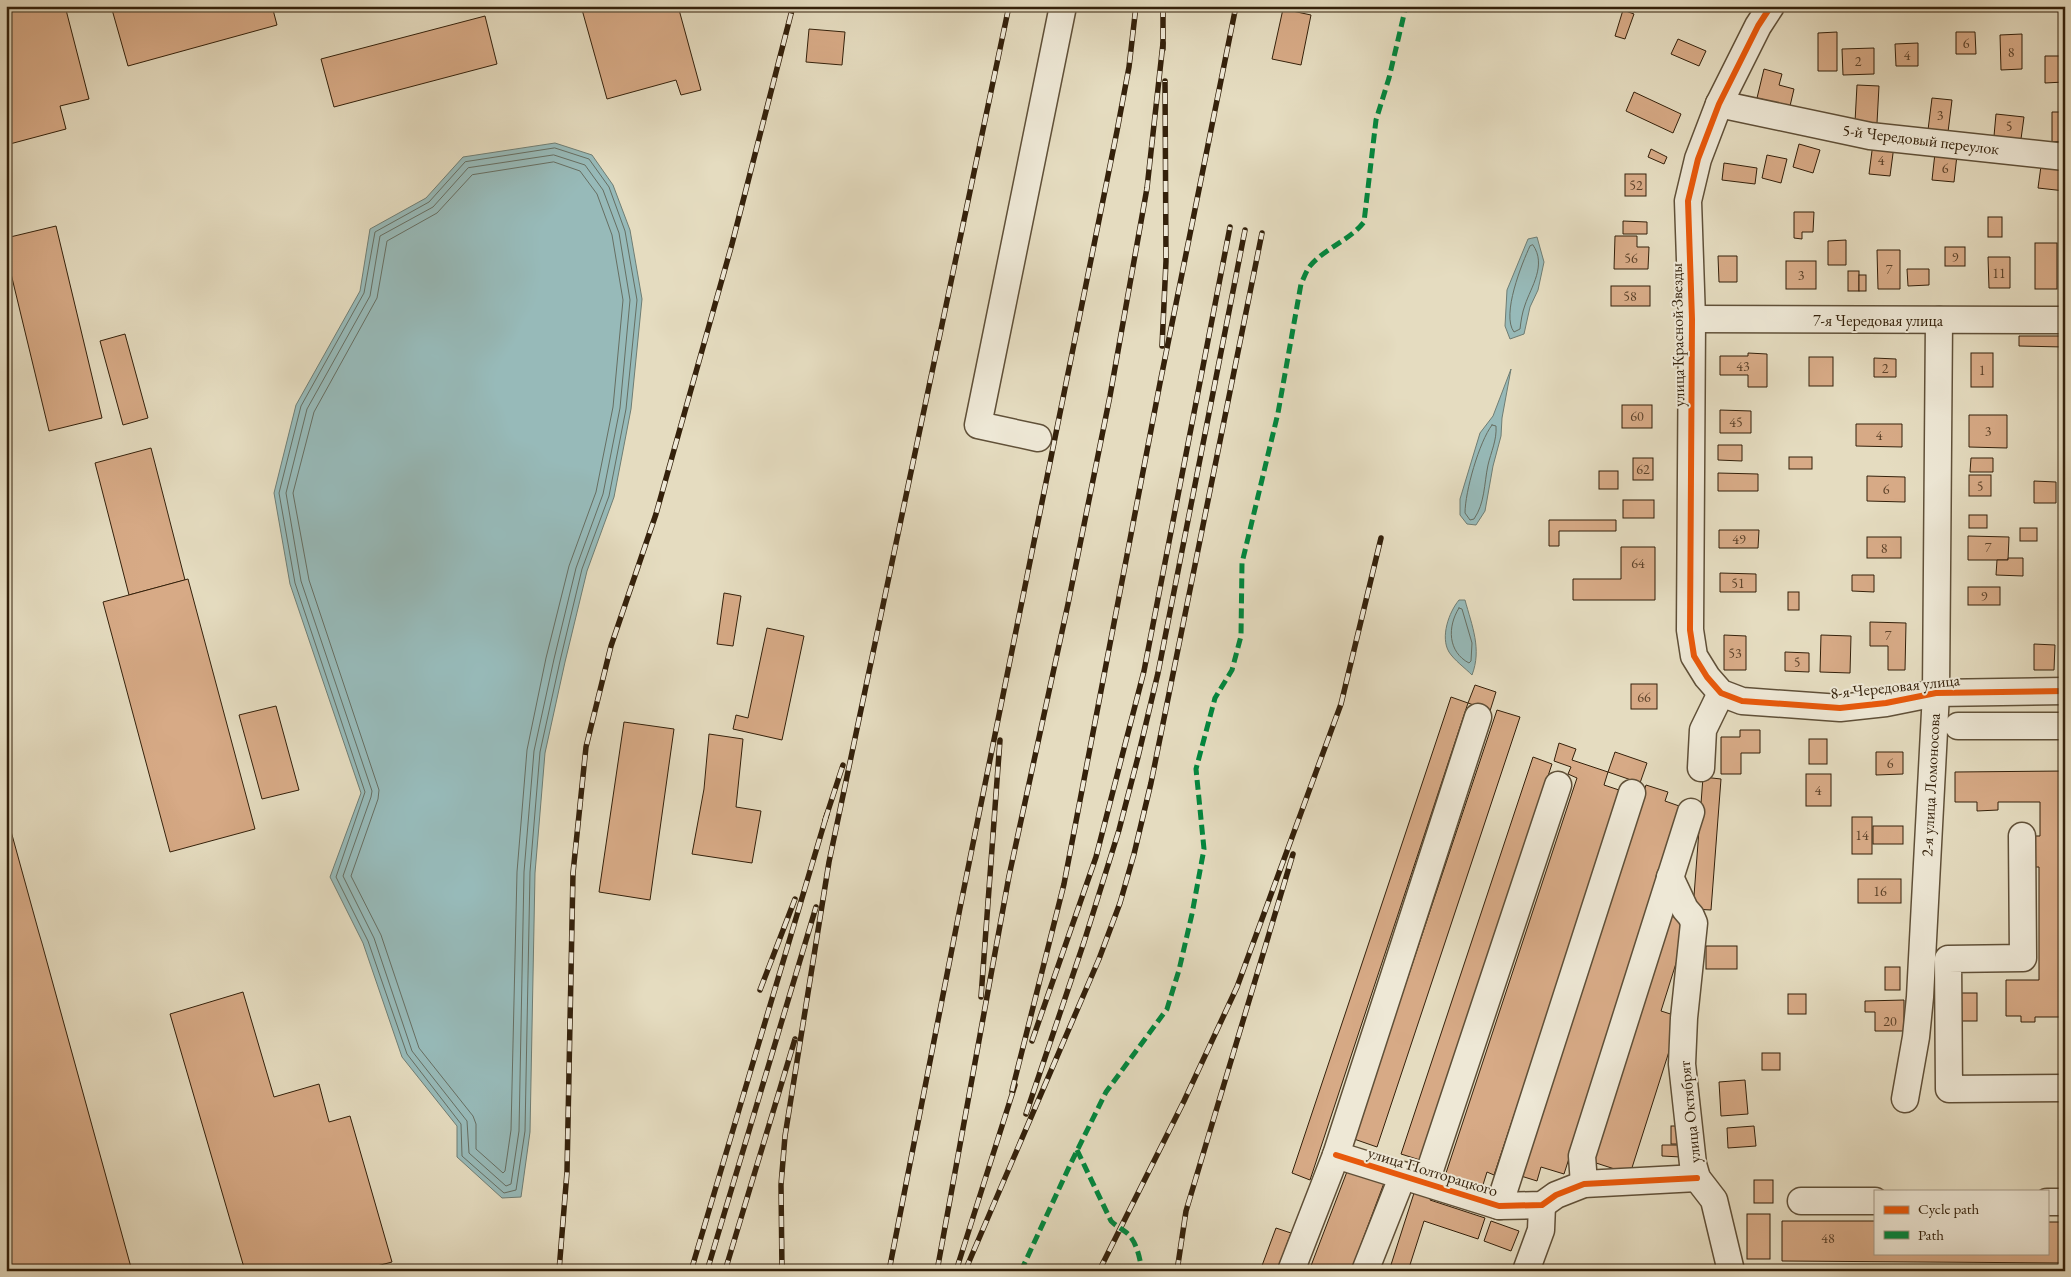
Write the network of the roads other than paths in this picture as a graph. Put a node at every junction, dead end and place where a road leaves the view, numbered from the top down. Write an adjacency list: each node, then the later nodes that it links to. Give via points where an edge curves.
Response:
1 (1063, 6): 8 (street, via 978,425)
2 (1771, 6): 3 (street, улица Красной Звезды)
3 (1719, 104): 4 (street, 5-й Чередовый переулок, via 1870,136); 5 (street, улица Красной Звезды, via 1698,158 1688,201)
4 (2065, 157)
5 (1692, 319): 6 (street, 7-я Чередовая улица); 9 (street, улица Красной Звезды, via 1690,630 1694,656)
6 (1939, 320): 7 (street, 7-я Чередовая улица); 11 (street, 2-я улица Ломоносова)
7 (2065, 320)
8 (1038, 438)
9 (1714, 685): 11 (street, 8-я Чередовая улица, via 1742,701 1840,708); 15 (street, via 1703,730)
10 (2065, 691): 11 (street, 8-я Чередовая улица)
11 (1936, 693): 22 (street, 2-я улица Ломоносова, via 1920,997)
12 (1478, 718): 23 (street)
13 (1958, 726): 14 (street)
14 (2065, 726)
15 (1701, 768)
16 (1558, 785): 24 (street)
17 (1632, 793): 32 (street)
18 (1691, 812): 20 (street)
19 (2022, 836): 21 (street, via 2023,958 1948,958 1949,1088)
20 (1670, 877): 25 (street, улица Октябрят, via 1691,916 1695,932 1691,945 1682,1064); 26 (street, via 1582,1156)
21 (2065, 1088)
22 (1905, 1099)
23 (1336, 1155): 24 (street, улица Полторацкого); 33 (street)
24 (1414, 1178): 32 (street, улица Полторацкого); 34 (street)
25 (1697, 1178): 26 (street, улица Полторацкого); 36 (street, улица Октябрят, via 1714,1200)
26 (1584, 1184): 31 (street, улица Полторацкого, via 1556,1195)
27 (1801, 1201): 28 (street)
28 (1874, 1201)
29 (2048, 1202): 30 (street)
30 (2065, 1202)
31 (1542, 1205): 32 (street, улица Полторацкого); 35 (street, via 1541,1230)
32 (1499, 1206)
33 (1291, 1271)
34 (1365, 1271)
35 (1526, 1271)
36 (1731, 1271)

